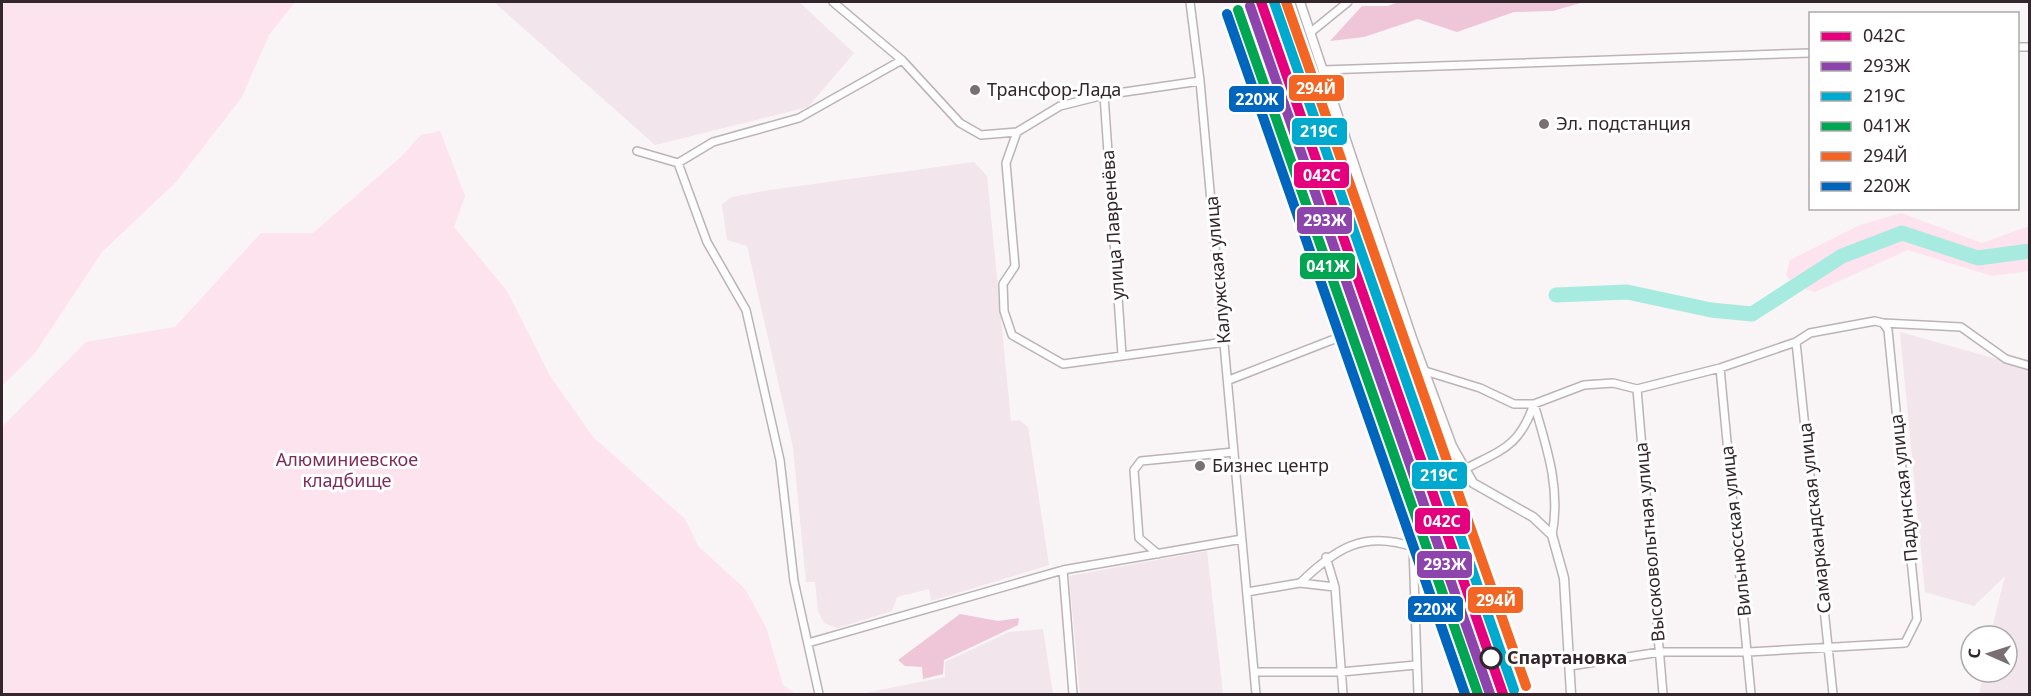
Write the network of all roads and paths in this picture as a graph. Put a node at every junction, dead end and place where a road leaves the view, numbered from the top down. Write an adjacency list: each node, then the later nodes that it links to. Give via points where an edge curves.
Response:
1 (833, 2): 7 (street)
2 (1190, 2): 9 (street, Калужская улица)
3 (1300, 2): 5 (street)
4 (1348, 2): 5 (street)
5 (1311, 32): 8 (street)
6 (1809, 53): 8 (street)
7 (902, 60): 11 (street, via 960,123 981,135); 13 (street, via 799,118 713,142)
8 (1323, 70): 21 (street)
9 (1200, 81): 10 (street); 16 (street, Калужская улица)
10 (1104, 95): 11 (street, via 1060,106); 18 (street, улица Лавренёва)
11 (1017, 132): 18 (street, via 1006,163 1015,266 1003,284 1004,311 1012,334 1063,364)
12 (638, 151): 13 (street)
13 (678, 163): 35 (street, via 707,242 746,310 780,460 794,581)
14 (1883, 323): 17 (street, via 1875,321 1810,333); 19 (street, via 1961,327 2006,359); 36 (street, Падунская улица, via 1888,330 1917,619 1905,643)
15 (1350, 333): 22 (street)
16 (1225, 342): 18 (street); 22 (street, Калужская улица)
17 (1796, 342): 20 (street); 36 (street, Самаркандская улица)
18 (1122, 356)
19 (2030, 366)
20 (1720, 368): 23 (street); 38 (street, Вильнюсская улица)
21 (1425, 371): 24 (street, via 1480,388 1514,404); 26 (street, via 1452,446)
22 (1229, 380): 25 (street, Калужская улица)
23 (1637, 389): 24 (street, via 1613,383 1584,385); 37 (street, Высоковольтная улица)
24 (1534, 404): 26 (street, via 1527,426 1518,438); 27 (street, via 1553,471 1557,510)
25 (1234, 452): 28 (street, Калужская улица); 29 (street, via 1141,461 1134,470 1139,538)
26 (1465, 469): 27 (street, via 1473,483 1533,517)
27 (1552, 535): 40 (street, via 1564,578)
28 (1242, 539): 29 (street); 34 (street, Калужская улица)
29 (1158, 554): 31 (street)
30 (1326, 557): 32 (street); 33 (street); 39 (street, via 1364,541 1395,541 1413,547)
31 (1063, 570): 35 (street); 44 (street)
32 (1300, 583): 33 (street); 34 (street)
33 (1335, 587): 42 (street)
34 (1247, 592): 41 (street, Калужская улица)
35 (808, 643): 43 (street)
36 (1829, 650): 38 (street); 51 (street, Самаркандская улица)
37 (1660, 652): 38 (street); 40 (street); 49 (street, Высоковольтная улица)
38 (1748, 652): 50 (street, Вильнюсская улица)
39 (1416, 665): 42 (street); 47 (street)
40 (1570, 666): 48 (street)
41 (1254, 672): 42 (street); 45 (street, Калужская улица)
42 (1341, 672): 46 (street)
43 (819, 694)
44 (1073, 694)
45 (1256, 694)
46 (1343, 694)
47 (1418, 694)
48 (1571, 694)
49 (1663, 694)
50 (1751, 694)
51 (1833, 694)

